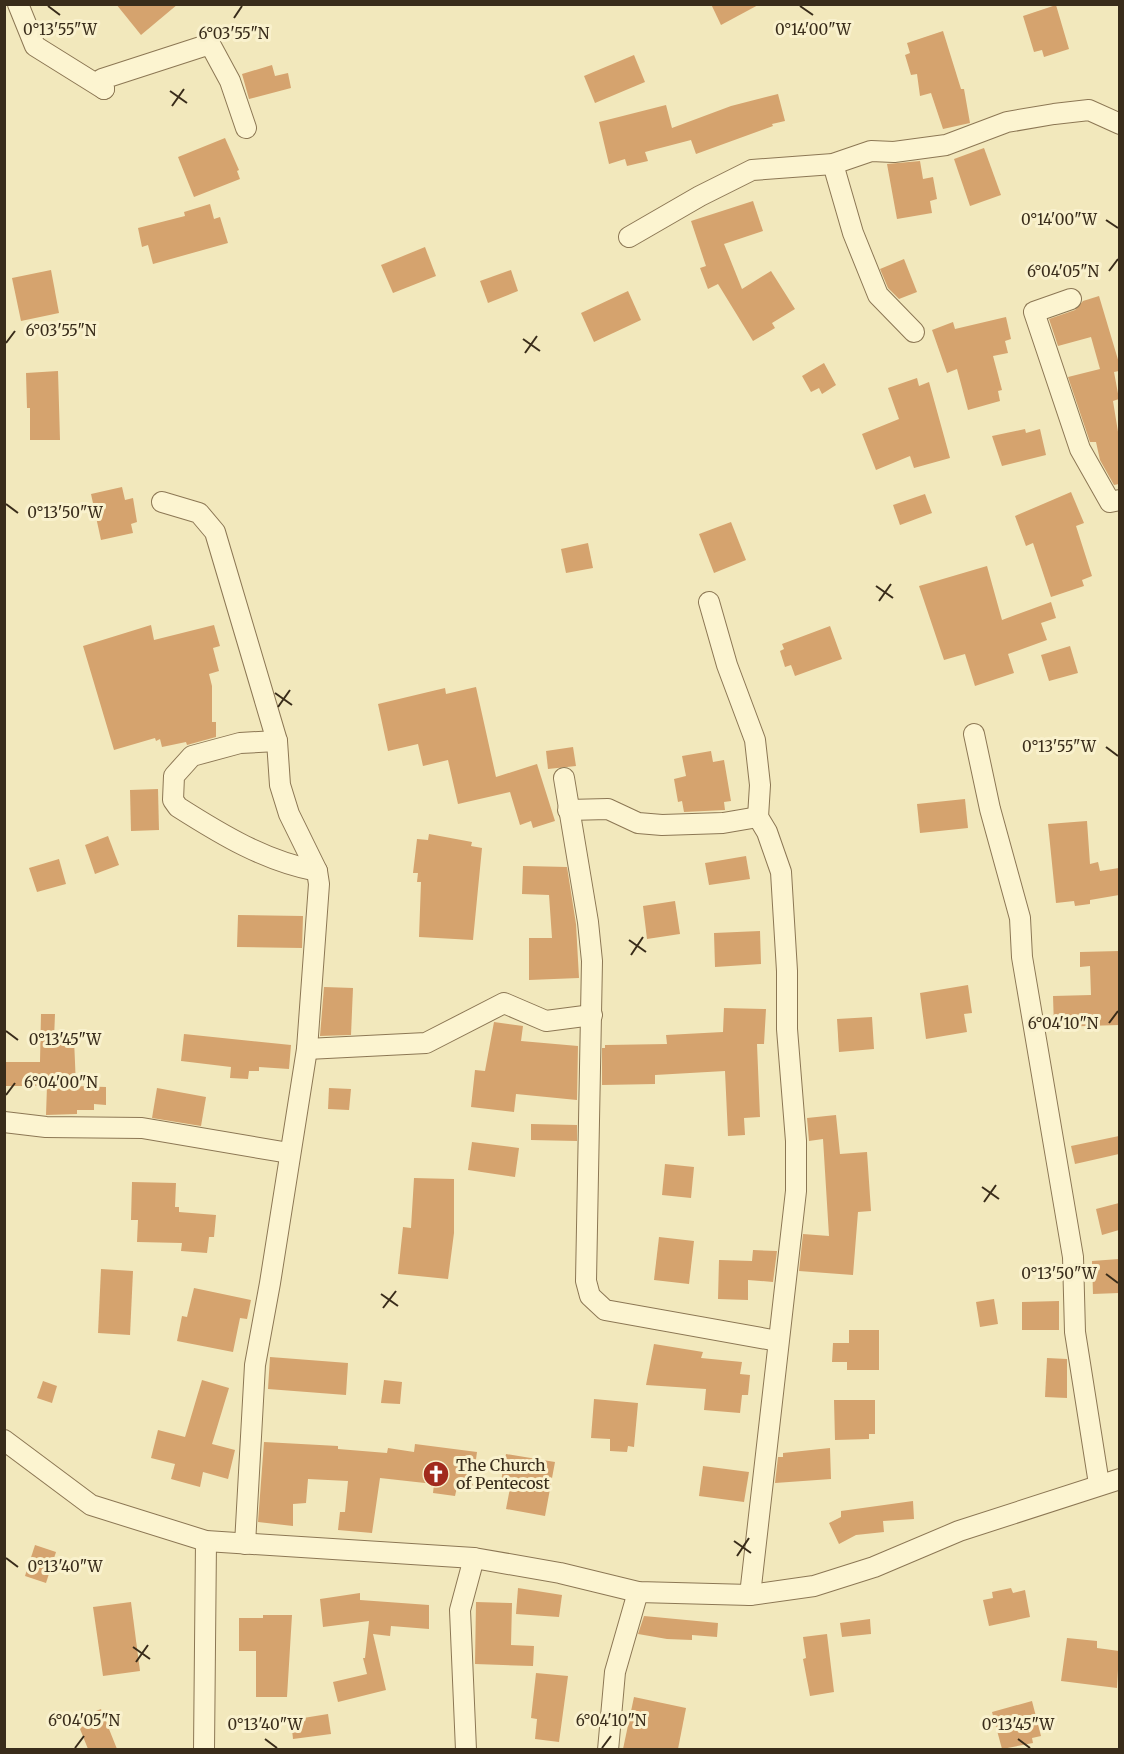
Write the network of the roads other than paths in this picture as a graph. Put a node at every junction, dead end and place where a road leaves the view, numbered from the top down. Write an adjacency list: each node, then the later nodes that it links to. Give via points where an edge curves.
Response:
1 (18, 4): 3 (street, via 35,46 104,89 102,78 210,44 230,81)
2 (1119, 124): 4 (street, via 1089,110 1054,114 1007,122 946,145 871,151)
3 (246, 128)
4 (833, 164): 5 (street, via 752,170); 7 (street, via 853,233 878,295)
5 (628, 237)
6 (1071, 299): 8 (street, via 1034,312 1080,449 1110,502)
7 (914, 332)
8 (1119, 500)
9 (162, 502): 12 (street, via 199,513 215,532)
10 (709, 602): 15 (street, via 755,740 760,785)
11 (974, 734): 24 (street, via 1020,918 1022,957 1073,1257 1076,1332)
12 (278, 741): 16 (street, via 280,785 286,805); 16 (street, via 240,743 192,756 174,776 173,800 178,807 239,844 291,866)
13 (564, 778): 14 (street)
14 (568, 810): 15 (street, via 608,809 638,823 662,825 723,823); 17 (street, via 588,922)
15 (758, 817): 21 (street, via 781,872 796,1141 796,1191)
16 (317, 871): 18 (street, via 319,903)
17 (592, 1015): 18 (street, via 546,1021 504,1003 426,1043); 21 (street, via 586,1281 590,1296 605,1310)
18 (307, 1049): 20 (street)
19 (4, 1122): 20 (street, via 45,1127 142,1128)
20 (289, 1153): 26 (street, via 255,1365)
21 (778, 1341): 29 (street)
22 (4, 1440): 25 (street, via 91,1504)
23 (1119, 1479): 24 (street)
24 (1099, 1484): 29 (street, via 959,1531 874,1567 813,1587)
25 (206, 1541): 26 (street); 30 (street)
26 (245, 1544): 27 (street)
27 (474, 1558): 28 (street); 31 (street, via 460,1610)
28 (638, 1592): 29 (street); 32 (street, via 615,1672)
29 (750, 1595)
30 (204, 1749)
31 (466, 1749)
32 (608, 1749)

